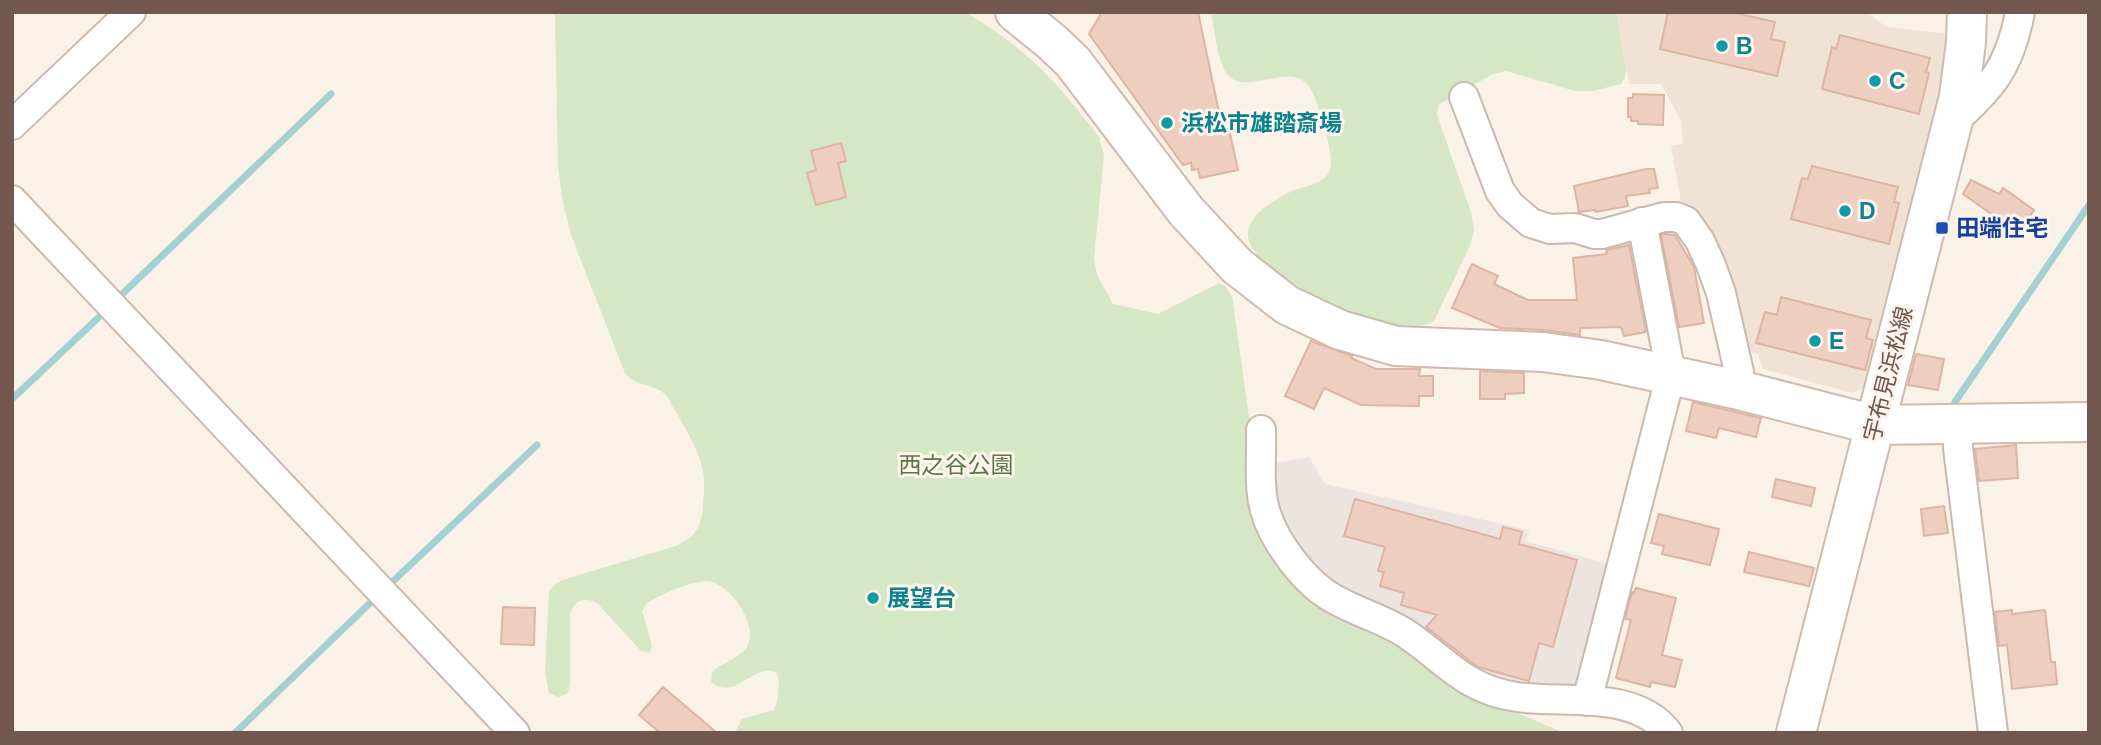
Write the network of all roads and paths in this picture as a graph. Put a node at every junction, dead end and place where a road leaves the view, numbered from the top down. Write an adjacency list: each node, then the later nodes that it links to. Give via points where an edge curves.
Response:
1 (131, 12): 7 (street)
2 (1015, 12): 10 (street, via 1073,62 1195,220 1237,266 1287,304 1340,330 1396,346 1553,353)
3 (1967, 12): 6 (street, 宇布見浜松線, via 1963,69)
4 (2020, 12): 6 (street, via 2012,46 1994,81)
5 (1464, 97): 9 (street, via 1500,191 1531,223 1602,234)
6 (1952, 123): 14 (street, 宇布見浜松線)
7 (12, 125)
8 (12, 200): 17 (street)
9 (1642, 222): 10 (street); 11 (street, via 1677,217 1686,221 1700,241 1721,293 1739,372)
10 (1671, 374): 11 (street); 16 (street)
11 (1735, 389): 14 (street)
12 (2089, 422): 13 (street)
13 (1958, 424): 14 (street); 20 (street)
14 (1875, 425): 19 (street, 宇布見浜松線)
15 (1261, 430): 16 (street, via 1264,509 1292,561 1319,591 1402,631 1447,667 1493,692)
16 (1587, 701): 18 (street, via 1636,710)
17 (515, 733)
18 (1668, 733)
19 (1796, 733)
20 (1993, 733)

